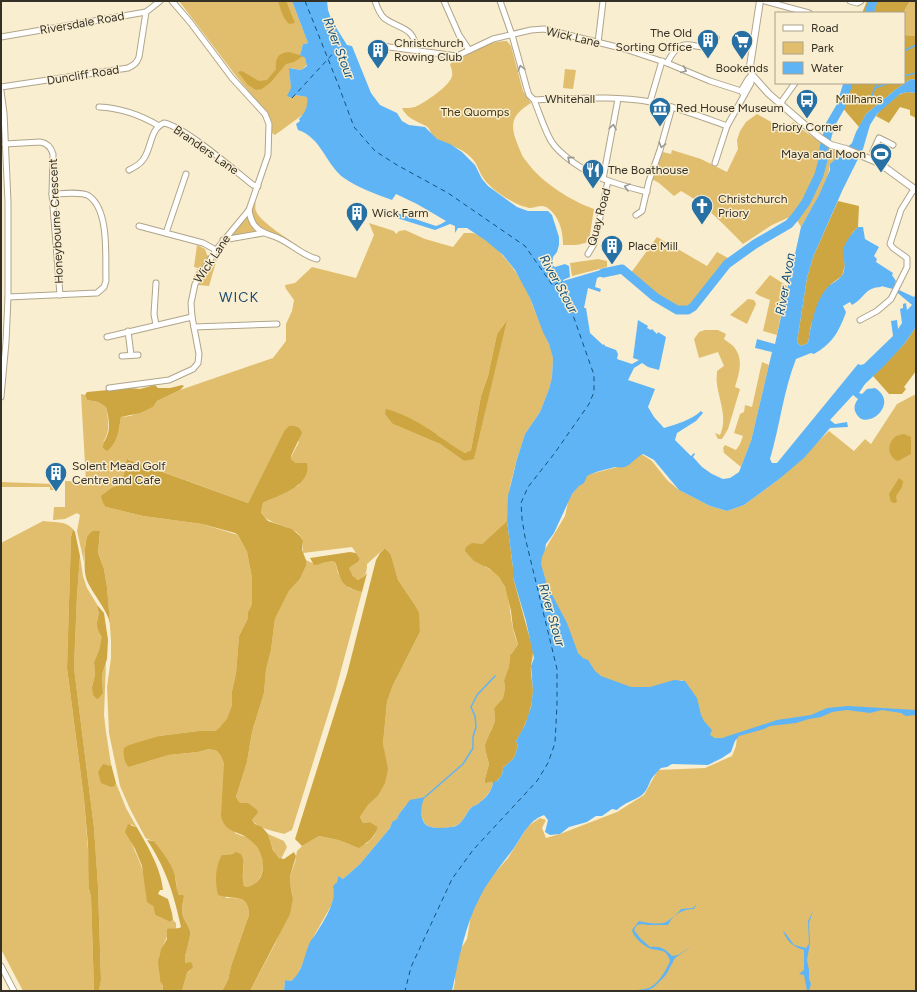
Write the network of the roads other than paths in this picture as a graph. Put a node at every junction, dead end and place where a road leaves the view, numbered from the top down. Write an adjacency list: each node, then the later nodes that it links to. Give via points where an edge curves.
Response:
1 (160, 1): 11 (street, Riversdale Road)
2 (172, 1): 43 (street, Wick Lane, via 267,118 269,150)
3 (375, 1): 18 (street, via 385,19 408,31)
4 (444, 1): 19 (street, via 459,35)
5 (500, 1): 13 (street, Whitehall)
6 (603, 1): 16 (street)
7 (760, 1): 21 (street, via 750,66)
8 (765, 1): 12 (street)
9 (850, 1): 10 (street)
10 (861, 1)
11 (146, 12): 14 (street, Riversdale Road); 23 (street, Duncliff Road, via 140,57 133,66)
12 (805, 12)
13 (512, 35): 16 (street, Wick Lane, via 544,29); 19 (street, Wick Lane, via 493,39); 27 (street, Whitehall, one-way to 13, via 529,95)
14 (1, 37)
15 (716, 38): 20 (street, via 708,48 686,44 681,46)
16 (598, 43): 20 (street, Wick Lane)
17 (374, 45): 18 (street, Wick Lane)
18 (416, 50): 19 (street, Wick Lane, via 457,56)
19 (469, 50)
20 (664, 62): 25 (street, Wick Lane, one-way to 25); 28 (street)
21 (752, 75): 25 (street); 29 (street)
22 (794, 84): 29 (street)
23 (1, 88)
24 (1, 91): 32 (street)
25 (742, 93): 34 (street)
26 (618, 99): 27 (street, Whitehall); 28 (street, Whitehall); 42 (street, one-way to 26)
27 (534, 100): 42 (street, one-way to 27, via 577,166 556,147 549,138)
28 (650, 102): 31 (street, Whitehall)
29 (780, 104): 37 (street, via 832,145 862,156)
30 (99, 107): 33 (street, via 138,114)
31 (672, 107): 34 (street, Whitehall); 45 (street, one-way to 45)
32 (2, 113): 35 (street)
33 (159, 126): 40 (street, Branders Lane, via 145,157); 43 (street, Branders Lane, via 164,123 183,132 253,185)
34 (727, 126): 38 (street)
35 (5, 144): 39 (street); 46 (street, Honeybourne Crescent, via 40,142 52,149)
36 (893, 145): 37 (street, via 879,138)
37 (871, 155): 44 (street)
38 (715, 163)
39 (4, 164): 58 (street, via 8,202)
40 (129, 170)
41 (186, 174): 50 (street)
42 (606, 180): 45 (street, Quay Road, one-way to 42); 54 (street, Quay Road, via 594,244)
43 (258, 186): 47 (street, Wick Lane)
44 (915, 190): 60 (street, via 900,210 890,244 907,258 907,266 890,300)
45 (646, 192): 48 (street, via 642,211)
46 (52, 194): 57 (street, Honeybourne Crescent); 57 (street, via 89,196 108,227 104,287 97,292)
47 (249, 210): 51 (street, via 253,224); 52 (street, Wick Lane)
48 (636, 215)
49 (139, 226): 50 (street)
50 (166, 233): 53 (street, via 203,243)
51 (263, 233): 52 (street); 55 (street, via 277,237 310,258)
52 (223, 240): 53 (street, Wick Lane)
53 (216, 250): 59 (street, Wick Lane, via 195,284 191,303)
54 (588, 254)
55 (317, 259)
56 (156, 283): 62 (street)
57 (60, 295): 58 (street)
58 (8, 297): 70 (street)
59 (192, 317): 62 (street); 63 (street, Wick Lane)
60 (860, 320)
61 (277, 324): 63 (street)
62 (156, 325): 64 (street)
63 (194, 327): 69 (street, Wick Lane, via 199,359 193,369 169,380)
64 (128, 331): 65 (street); 66 (street)
65 (107, 337)
66 (131, 355): 67 (street); 68 (street)
67 (138, 355)
68 (122, 356)
69 (109, 388)
70 (1, 397)
71 (1, 966): 72 (street)
72 (14, 991)

